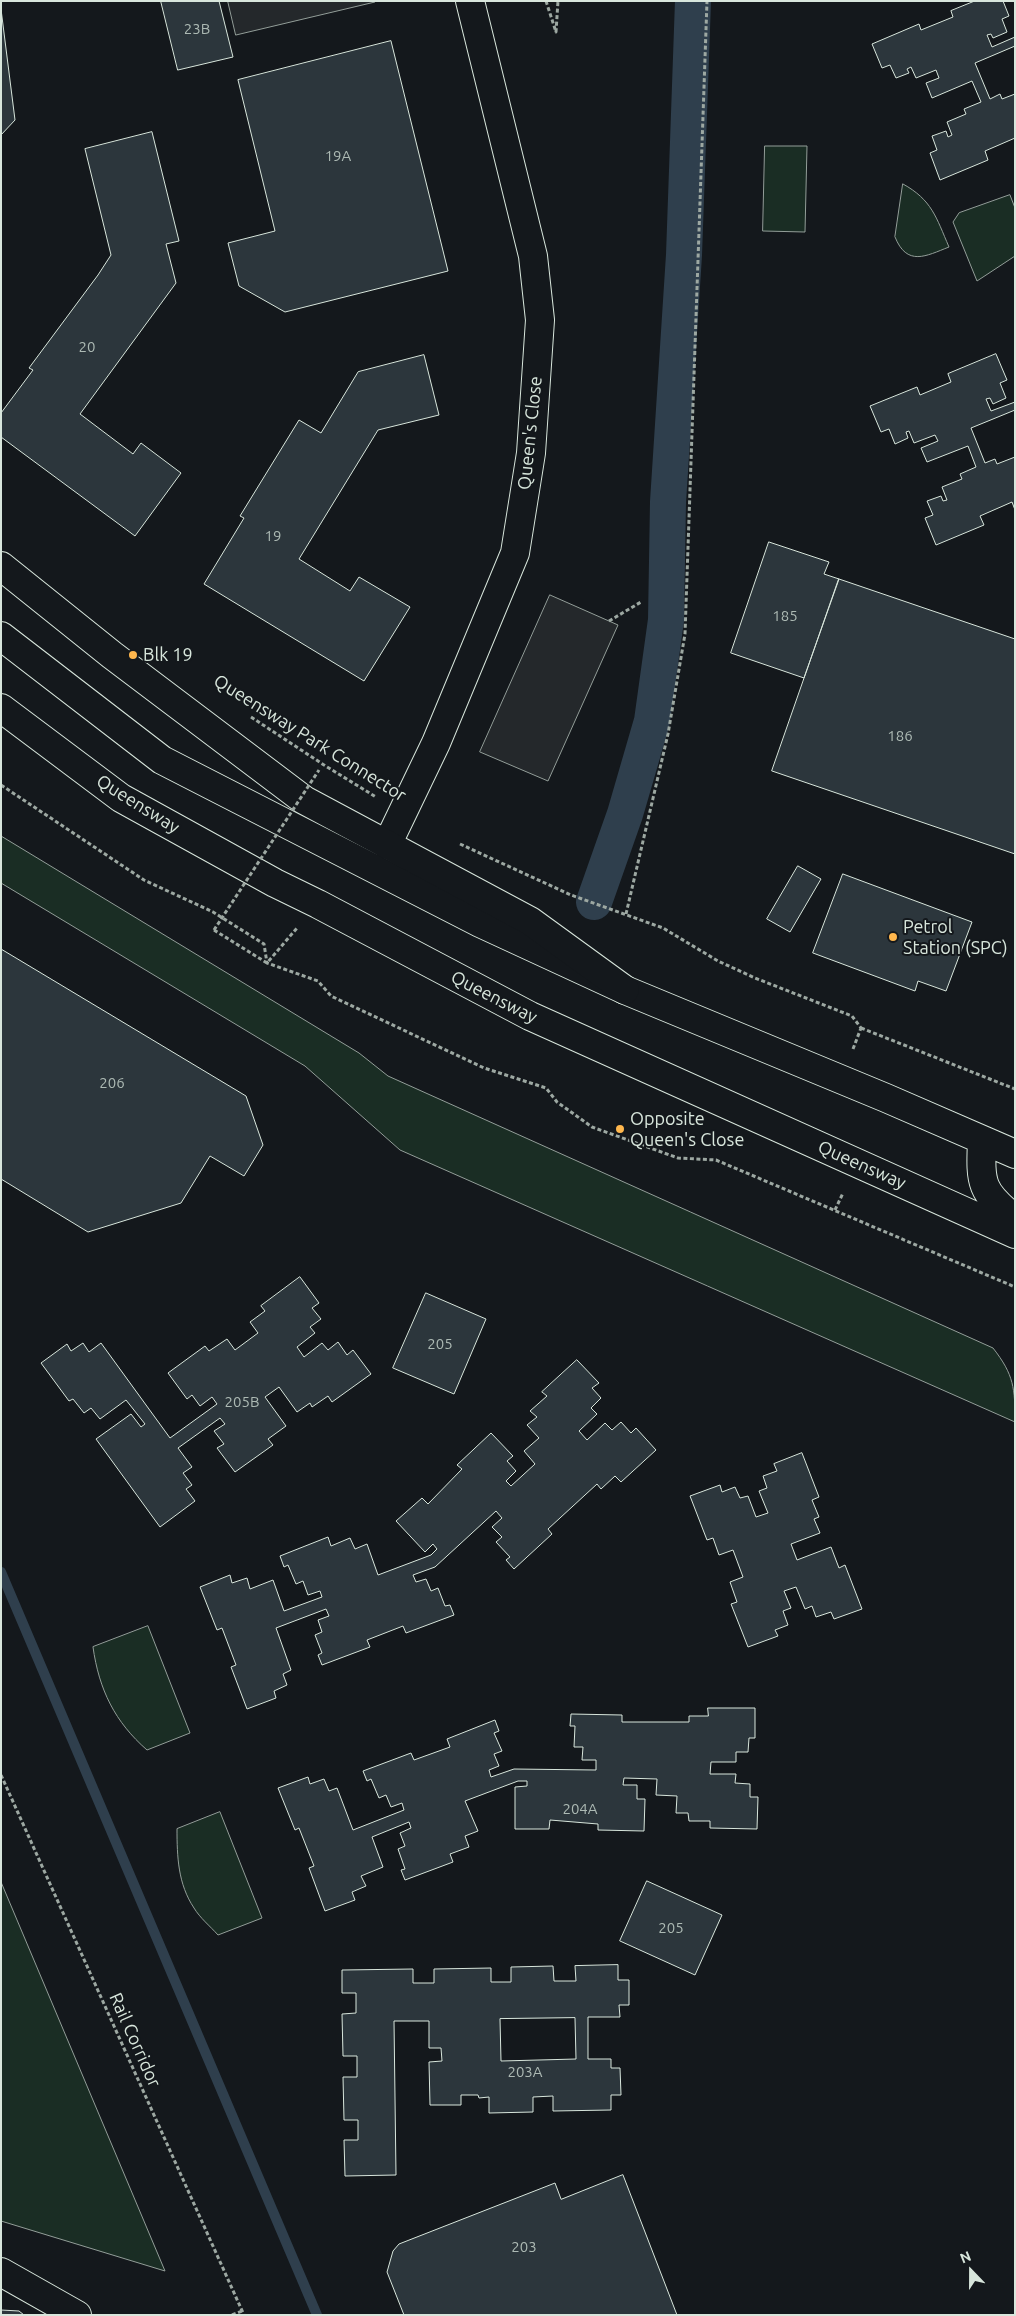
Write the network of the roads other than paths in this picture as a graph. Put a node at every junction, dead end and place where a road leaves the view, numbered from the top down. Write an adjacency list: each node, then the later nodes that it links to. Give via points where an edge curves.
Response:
1 (470, 1): 5 (main road, Queen's Close, via 533,256 540,320 531,453 515,553 436,743)
2 (1, 566): 5 (main road, via 112,655 304,800)
3 (1, 636): 6 (main road, via 162,760 480,923)
4 (1, 708): 10 (main road, Queensway, via 121,798 275,883 530,1016)
5 (387, 845): 6 (main road, via 530,921)
6 (625, 990): 7 (main road)
7 (982, 1141): 8 (main road); 9 (main road, via 981,1173 985,1189 995,1203)
8 (1015, 1154)
9 (1015, 1219)
10 (1015, 1234)
11 (1, 2272): 12 (main road)
12 (77, 2315)

